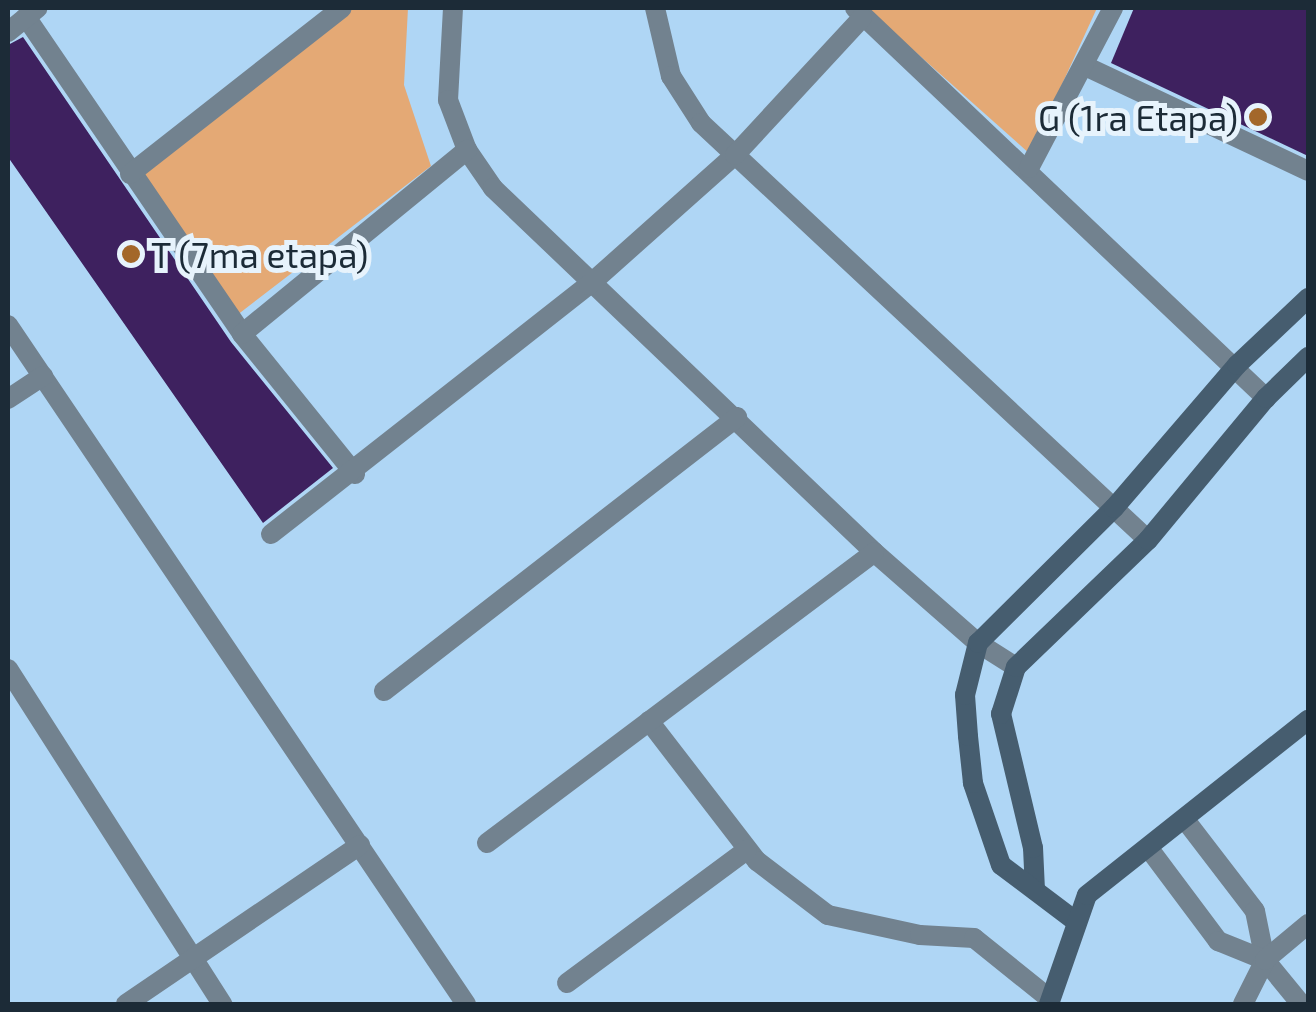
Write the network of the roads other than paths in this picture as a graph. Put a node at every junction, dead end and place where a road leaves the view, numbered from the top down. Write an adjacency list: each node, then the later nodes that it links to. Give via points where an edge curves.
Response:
1 (342, 8): 13 (street)
2 (454, 8): 9 (street, via 448,100)
3 (655, 8): 10 (street, via 671,76 701,123)
4 (1113, 8): 8 (street)
5 (32, 12): 7 (street); 13 (street)
6 (858, 13): 10 (street); 11 (street)
7 (8, 32)
8 (1085, 66): 11 (street); 12 (street)
9 (466, 150): 14 (street, via 492,188); 17 (street)
10 (735, 155): 14 (street); 25 (street)
11 (1030, 168): 19 (street)
12 (1308, 170)
13 (130, 174): 17 (street)
14 (590, 285): 23 (street); 24 (street)
15 (1308, 298): 19 (street)
16 (8, 325): 20 (street)
17 (242, 334): 24 (street)
18 (1308, 357): 21 (street)
19 (1237, 365): 21 (street); 25 (street)
20 (43, 376): 22 (street); 37 (street)
21 (1266, 398): 27 (street)
22 (8, 400)
23 (737, 417): 28 (street); 32 (street)
24 (355, 474): 26 (street)
25 (1114, 508): 27 (street); 29 (street)
26 (271, 534)
27 (1148, 540): 30 (street)
28 (874, 552): 29 (street); 34 (street)
29 (978, 643): 30 (street); 40 (street, via 966,695 972,783 1001,865)
30 (1016, 667): 40 (street, via 1001,714 1033,848)
31 (8, 669): 43 (street)
32 (384, 690)
33 (1308, 720): 35 (street)
34 (649, 721): 36 (street); 38 (street)
35 (1186, 822): 39 (street); 44 (street, via 1255,910)
36 (487, 843)
37 (360, 845): 43 (street); 49 (street)
38 (747, 850): 45 (street); 46 (street, via 828,914 920,935 974,938)
39 (1150, 850): 41 (street, via 1087,895); 44 (street, via 1218,940)
40 (1035, 890): 41 (street)
41 (1074, 920): 46 (street)
42 (1308, 924): 44 (street)
43 (193, 959): 47 (street); 48 (street)
44 (1265, 960): 50 (street); 51 (street)
45 (566, 983)
46 (1049, 1002)
47 (126, 1004)
48 (222, 1004)
49 (466, 1004)
50 (1243, 1004)
51 (1301, 1004)

